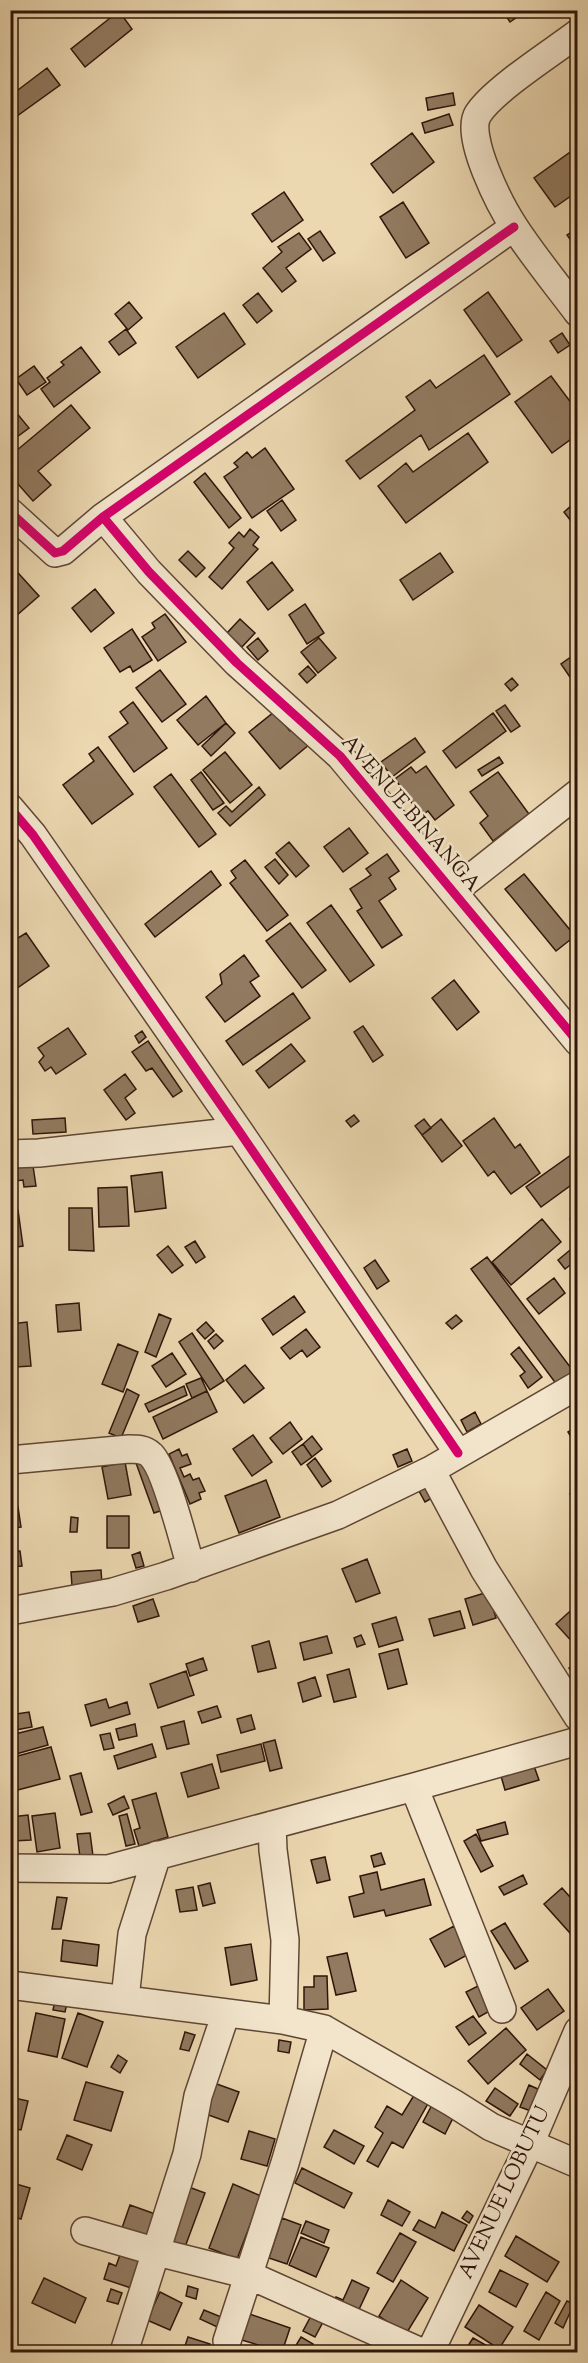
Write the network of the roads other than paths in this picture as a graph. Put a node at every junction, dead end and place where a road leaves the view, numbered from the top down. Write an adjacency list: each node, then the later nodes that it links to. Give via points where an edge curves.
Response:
1 (578, 33): 2 (street, via 491,99 475,120 481,161)
2 (514, 227): 3 (street); 5 (street)
3 (578, 313)
4 (10, 512): 5 (street, via 58,554)
5 (103, 517): 8 (street, AVENUE BINANGA, via 149,572 237,663 340,756)
6 (578, 793): 8 (street)
7 (10, 808): 10 (street)
8 (454, 891): 9 (street, AVENUE BINANGA)
9 (578, 1042)
10 (239, 1131): 11 (street); 13 (street)
11 (10, 1154)
12 (578, 1385): 13 (street)
13 (458, 1453): 15 (street)
14 (10, 1460): 16 (street, via 129,1449 150,1454 157,1462)
15 (431, 1470): 16 (street, via 338,1515); 18 (street, via 484,1569)
16 (191, 1568): 17 (street, via 113,1592)
17 (10, 1611)
18 (578, 1716)
19 (578, 1741): 20 (street)
20 (414, 1787): 21 (street); 26 (street)
21 (272, 1825): 22 (street); 28 (street, via 285,1940)
22 (157, 1855): 23 (street, via 108,1869); 25 (street, via 132,1934)
23 (10, 1868)
24 (10, 1984): 25 (street)
25 (125, 1999): 27 (street)
26 (502, 2009)
27 (226, 2013): 28 (street); 34 (street, via 198,2096 187,2154)
28 (283, 2020): 29 (street)
29 (324, 2030): 31 (street, via 491,2127); 35 (street)
30 (578, 2031): 31 (street, AVENUE LOBUTU)
31 (530, 2144): 32 (street); 39 (street, AVENUE LOBUTU)
32 (578, 2164)
33 (85, 2231): 34 (street)
34 (157, 2252): 35 (street); 37 (street)
35 (249, 2274): 36 (street); 38 (street)
36 (227, 2341)
37 (124, 2352)
38 (421, 2352)
39 (430, 2352)

